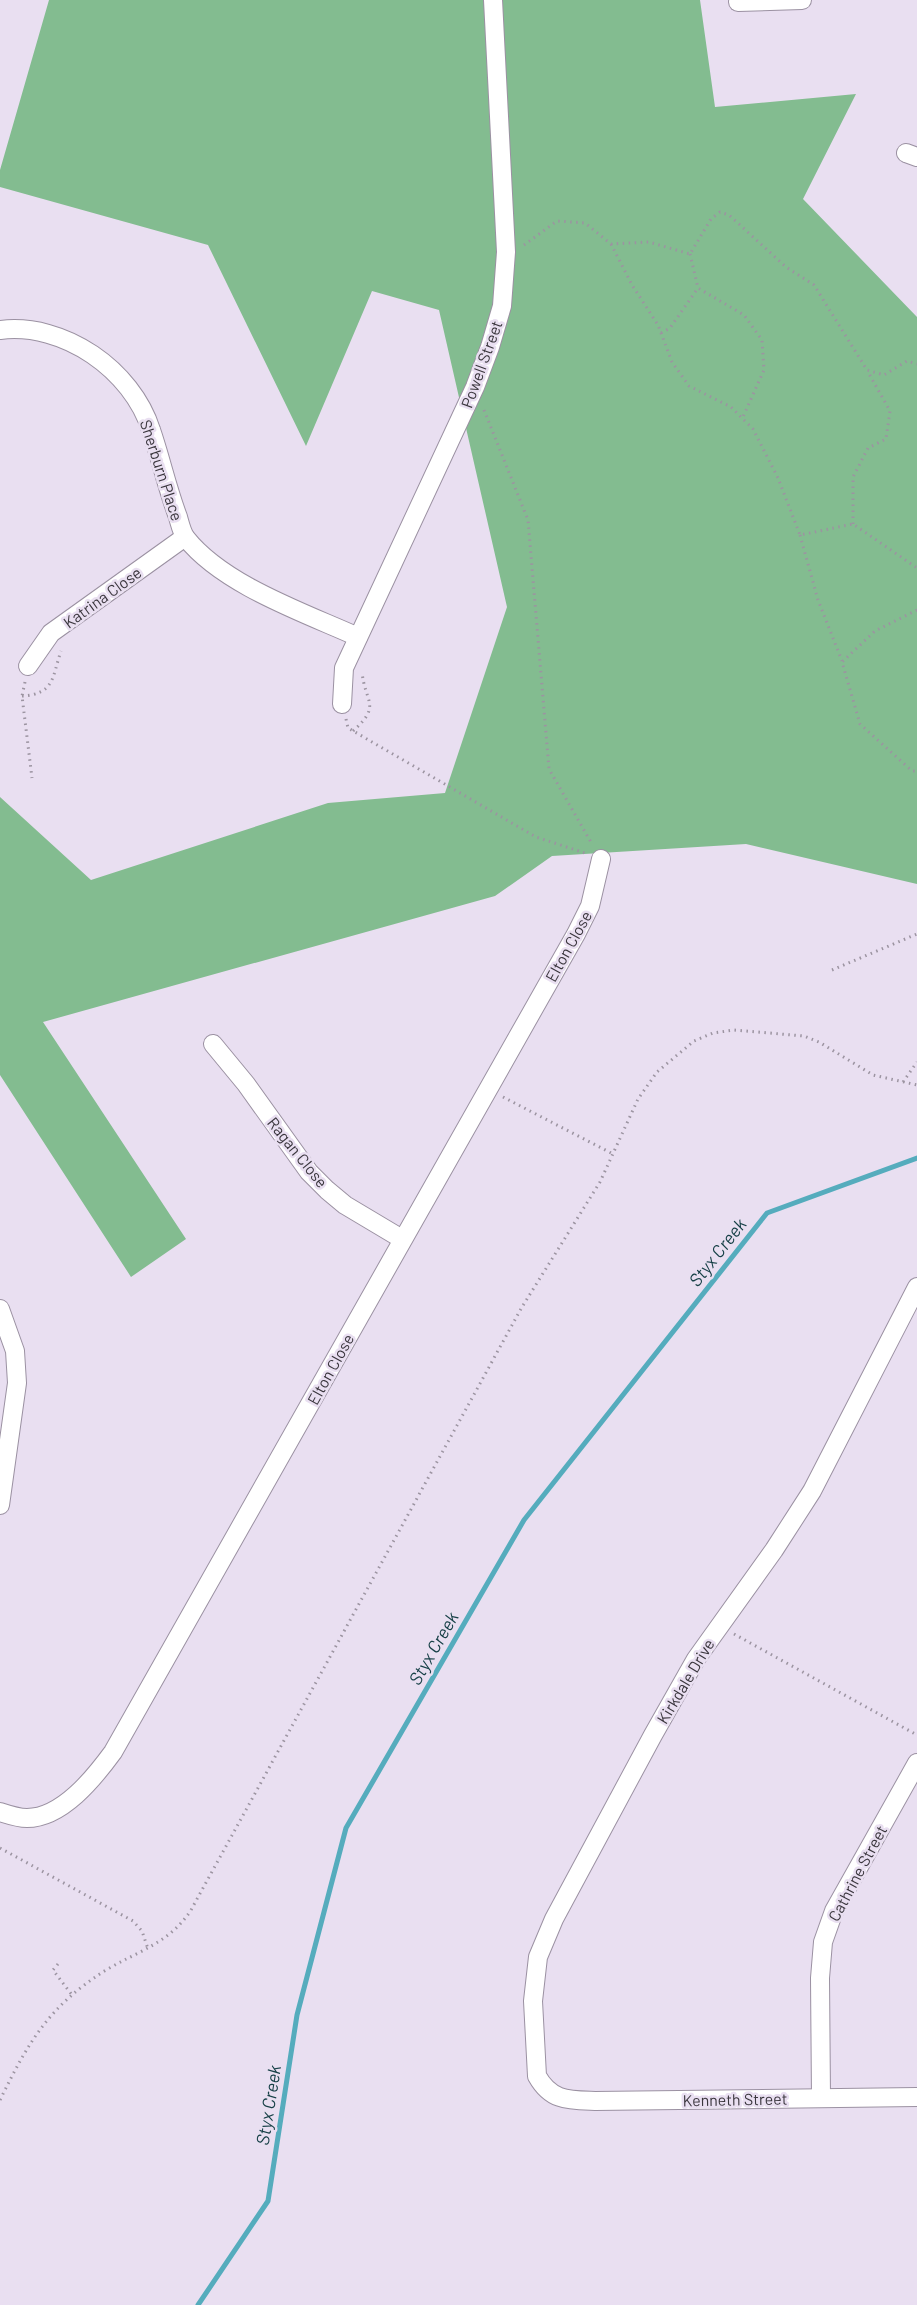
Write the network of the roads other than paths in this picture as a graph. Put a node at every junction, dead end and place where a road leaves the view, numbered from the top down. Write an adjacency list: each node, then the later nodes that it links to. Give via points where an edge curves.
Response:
1 (493, 0): 6 (street, Powell Street, via 506,252 502,306 475,387)
2 (802, 0): 3 (street)
3 (738, 2)
4 (0, 330): 5 (street, Sherburn Place, via 50,334 85,350 113,370 137,398 151,429 166,487)
5 (185, 537): 6 (street, Sherburn Place, via 245,585); 7 (street, Katrina Close, via 51,633)
6 (358, 637): 8 (street, Powell Street, via 344,668)
7 (28, 666)
8 (342, 704)
9 (601, 859): 11 (street, Elton Close, via 590,906)
10 (213, 1044): 11 (street, Ragan Close, via 309,1172 345,1205)
11 (402, 1239): 16 (street, Elton Close, via 113,1752 73,1798 45,1814 28,1818)
12 (917, 1287): 17 (street, Kirkdale Drive, via 812,1491 696,1659 554,1919 538,1956 533,2001 537,2076)
13 (0, 1310): 14 (street, via 15,1351 17,1383)
14 (0, 1506)
15 (917, 1763): 19 (street, Cathrine Street, via 834,1911 823,1942)
16 (0, 1812)
17 (553, 2096): 19 (street, Kenneth Street, via 595,2101)
18 (917, 2097): 19 (street, Kenneth Street)
19 (821, 2098)

